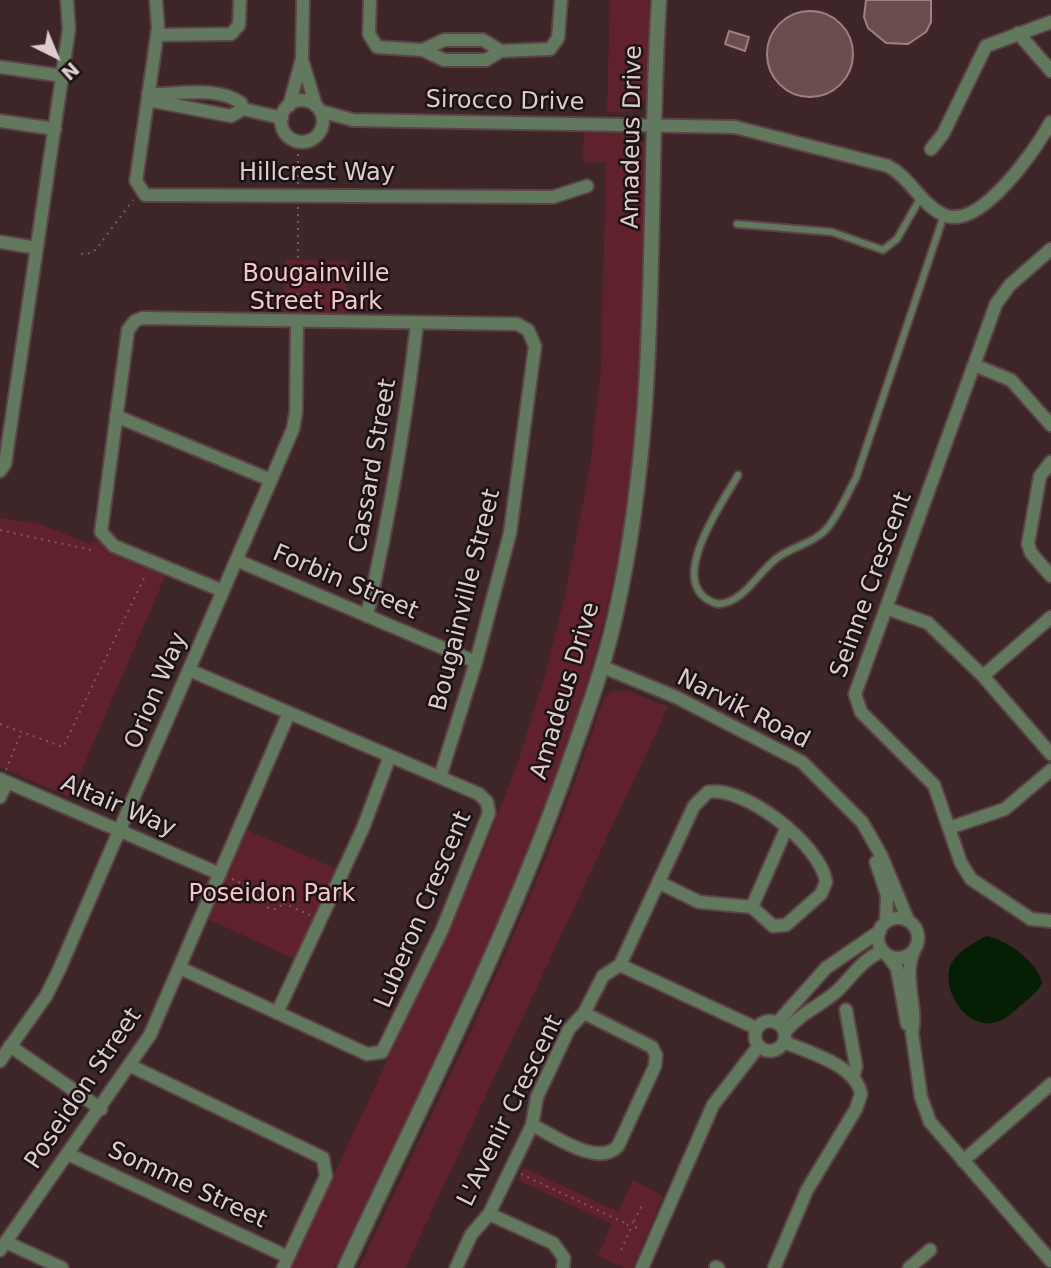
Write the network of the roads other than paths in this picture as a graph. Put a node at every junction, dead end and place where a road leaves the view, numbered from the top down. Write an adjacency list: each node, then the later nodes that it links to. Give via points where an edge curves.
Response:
1 (67, 0): 16 (street, via 69,29)
2 (156, 0): 10 (street)
3 (240, 0): 10 (street, via 239,25 231,34)
4 (303, 0): 13 (street)
5 (370, 0): 11 (street, via 373,43 383,48)
6 (561, 0): 12 (street, via 558,38 552,48)
7 (659, 0): 25 (street, Amadeus Drive)
8 (1051, 22): 9 (street)
9 (1018, 33): 15 (street); 29 (street, via 983,49 943,134)
10 (157, 35): 17 (street)
11 (423, 50): 12 (street, via 444,60 486,61); 12 (street, via 444,40 483,40)
12 (501, 51)
13 (302, 59): 18 (street); 19 (street)
14 (0, 67): 16 (street)
15 (1051, 71)
16 (63, 76): 26 (street)
17 (148, 97): 20 (street, via 231,116); 20 (street, via 227,96); 31 (street, Hillcrest Way, via 136,178 139,190 149,196 553,197)
18 (289, 106): 19 (street, via 304,101); 21 (street)
19 (318, 108): 22 (street, Sirocco Drive); 27 (street)
20 (243, 109): 21 (street)
21 (282, 118): 27 (street, via 285,134 297,141 310,140)
22 (353, 120): 25 (street, Sirocco Drive); 27 (street, Sirocco Drive)
23 (0, 121): 26 (street)
24 (1051, 122): 30 (street)
25 (656, 125): 32 (street, Sirocco Drive, via 753,130 888,166); 54 (street, Amadeus Drive, via 652,300 641,459)
26 (55, 129): 36 (street)
27 (320, 131)
28 (1051, 142): 30 (street)
29 (931, 149)
30 (1032, 154): 33 (street, via 973,212)
31 (587, 186)
32 (922, 195): 33 (street, Sirocco Drive); 34 (lane, via 897,239 883,250 832,232)
33 (944, 215): 45 (lane, via 845,499 816,539 778,557 735,600 718,604 697,587 694,563)
34 (737, 224)
35 (0, 243): 36 (street)
36 (37, 248): 44 (street, via 5,464)
37 (1050, 251): 40 (street, Seinne Crescent, via 1002,294)
38 (297, 321): 39 (street, Bougainville Street); 41 (street, Bougainville Street, via 135,321 128,330); 46 (street, Orion Way, via 295,420)
39 (417, 323): 51 (street, Cassard Street, via 391,513); 53 (street, Bougainville Street, via 517,324 534,340 510,533)
40 (974, 365): 42 (street, via 1011,380); 50 (street, Seinne Crescent)
41 (116, 416): 46 (street); 49 (street, via 100,521 104,538)
42 (1051, 425)
43 (1051, 462): 48 (street, via 1040,474 1028,544)
44 (0, 471)
45 (738, 475)
46 (271, 480): 47 (street, Orion Way)
47 (236, 560): 49 (street, Orion Way); 51 (street, Forbin Street)
48 (1051, 576)
49 (223, 591): 55 (street, Orion Way)
50 (886, 608): 56 (street, via 928,624); 65 (street, Seinne Crescent, via 855,689 856,704 930,780)
51 (367, 616): 53 (street, Forbin Street)
52 (1051, 617): 56 (street)
53 (476, 662): 61 (street, Bougainville Street)
54 (603, 667): 67 (street, Narvik Road, via 676,697 802,762 847,804); 102 (street, Amadeus Drive, via 512,911)
55 (189, 670): 57 (street, Luberon Crescent); 66 (street, Orion Way)
56 (983, 677): 58 (street)
57 (289, 713): 59 (street, Luberon Crescent); 68 (street, Poseidon Street)
58 (1051, 754)
59 (390, 756): 61 (street, Luberon Crescent); 81 (street, via 363,828)
60 (1051, 770): 65 (street, via 1005,809)
61 (440, 777): 81 (street, Luberon Crescent, via 482,796 489,813 442,930 387,1046 378,1054 367,1054)
62 (3, 780): 63 (street); 66 (street, Altair Way)
63 (0, 797)
64 (787, 827): 69 (street, L'Avenir Crescent, via 772,815 723,793 708,792 694,806); 70 (street); 70 (street, via 817,857 825,887 784,926 773,926)
65 (949, 828): 72 (street, Seinne Crescent, via 961,863 975,883 1031,919)
66 (120, 830): 68 (street, Altair Way); 86 (street, Orion Way, via 60,970)
67 (874, 845): 71 (street, Narvik Road); 73 (street, Narvik Road, via 887,895)
68 (219, 874): 78 (street, Poseidon Street)
69 (660, 883): 70 (street, via 699,902); 77 (street, L'Avenir Crescent)
70 (752, 907)
71 (908, 920): 73 (street, via 895,918); 74 (street, via 919,936)
72 (1051, 921)
73 (883, 927): 75 (street, via 878,942); 76 (street)
74 (914, 951): 75 (street, via 903,958); 85 (street, via 910,966)
75 (885, 953): 79 (street, via 869,958); 85 (street, via 897,968)
76 (838, 959): 79 (street); 84 (street, via 810,983)
77 (620, 965): 82 (street, L'Avenir Crescent, via 603,976); 83 (street)
78 (180, 968): 81 (street, Luberon Crescent); 89 (street, Poseidon Street)
79 (852, 973): 84 (street)
80 (846, 1010): 90 (street, via 856,1066)
81 (277, 1013)
82 (584, 1013): 93 (street, L'Avenir Crescent, via 569,1029 537,1097); 93 (street, via 652,1047 656,1055 618,1146 608,1154 595,1154)
83 (756, 1028): 84 (street, via 765,1021); 87 (street)
84 (782, 1032): 87 (street, via 773,1052); 90 (street)
85 (912, 1033): 95 (street, via 925,1114)
86 (10, 1046): 88 (street, Orion Way); 92 (street)
87 (758, 1046): 105 (street, via 713,1105)
88 (0, 1060)
89 (131, 1066): 92 (street, Poseidon Street); 100 (street, via 323,1158 326,1176)
90 (853, 1077): 106 (street, via 860,1090 859,1103 807,1189)
91 (1051, 1084): 95 (street)
92 (101, 1109): 94 (street, Poseidon Street)
93 (532, 1125): 96 (street, L'Avenir Crescent)
94 (68, 1154): 97 (street, Poseidon Street); 100 (street, Somme Street)
95 (963, 1161): 99 (street)
96 (489, 1214): 103 (street, L'Avenir Crescent, via 471,1235); 104 (street, via 553,1243 565,1258)
97 (3, 1246): 101 (street)
98 (929, 1250): 107 (street)
99 (1049, 1256)
100 (285, 1263)
101 (62, 1268)
102 (345, 1268)
103 (456, 1268)
104 (563, 1268)
105 (642, 1268)
106 (774, 1268)
107 (909, 1268)

